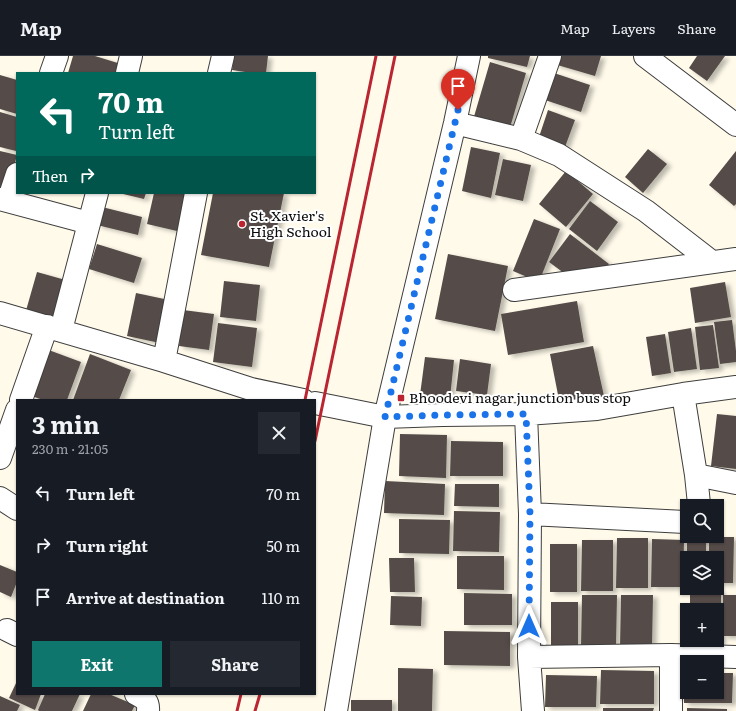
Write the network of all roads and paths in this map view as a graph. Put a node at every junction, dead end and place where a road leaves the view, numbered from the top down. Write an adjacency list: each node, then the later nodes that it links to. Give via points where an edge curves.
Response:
1 (131, 56): 6 (street)
2 (223, 56): 7 (street)
3 (469, 56): 8 (street)
4 (550, 56): 10 (street)
5 (645, 56): 9 (street)
6 (127, 72)
7 (220, 72)
8 (455, 123): 10 (street); 29 (street)
9 (736, 125)
10 (521, 139): 17 (street, via 559,155 646,211)
11 (16, 176): 14 (street)
12 (97, 194): 15 (street)
13 (196, 194): 21 (street)
14 (4, 200): 15 (street)
15 (89, 224): 20 (street)
16 (736, 259): 17 (street)
17 (712, 262): 18 (street)
18 (514, 290)
19 (1, 316): 20 (street)
20 (54, 328): 21 (street); 24 (street)
21 (164, 360): 25 (street, via 251,389)
22 (736, 387): 23 (street)
23 (683, 394): 28 (street, via 597,409); 31 (street)
24 (21, 399)
25 (298, 399)
26 (316, 403): 29 (street)
27 (16, 412): 30 (street)
28 (526, 414): 29 (street); 36 (street)
29 (385, 417): 43 (street)
30 (2, 447)
31 (696, 476): 32 (street); 34 (street)
32 (736, 483)
33 (0, 498): 35 (street)
34 (698, 499)
35 (16, 509)
36 (530, 514): 37 (street); 39 (street)
37 (680, 522)
38 (671, 655): 39 (street); 40 (street); 45 (street)
39 (529, 657): 44 (street)
40 (736, 657)
41 (138, 695): 42 (street, via 148,703)
42 (148, 711)
43 (336, 711)
44 (533, 711)
45 (672, 711)

